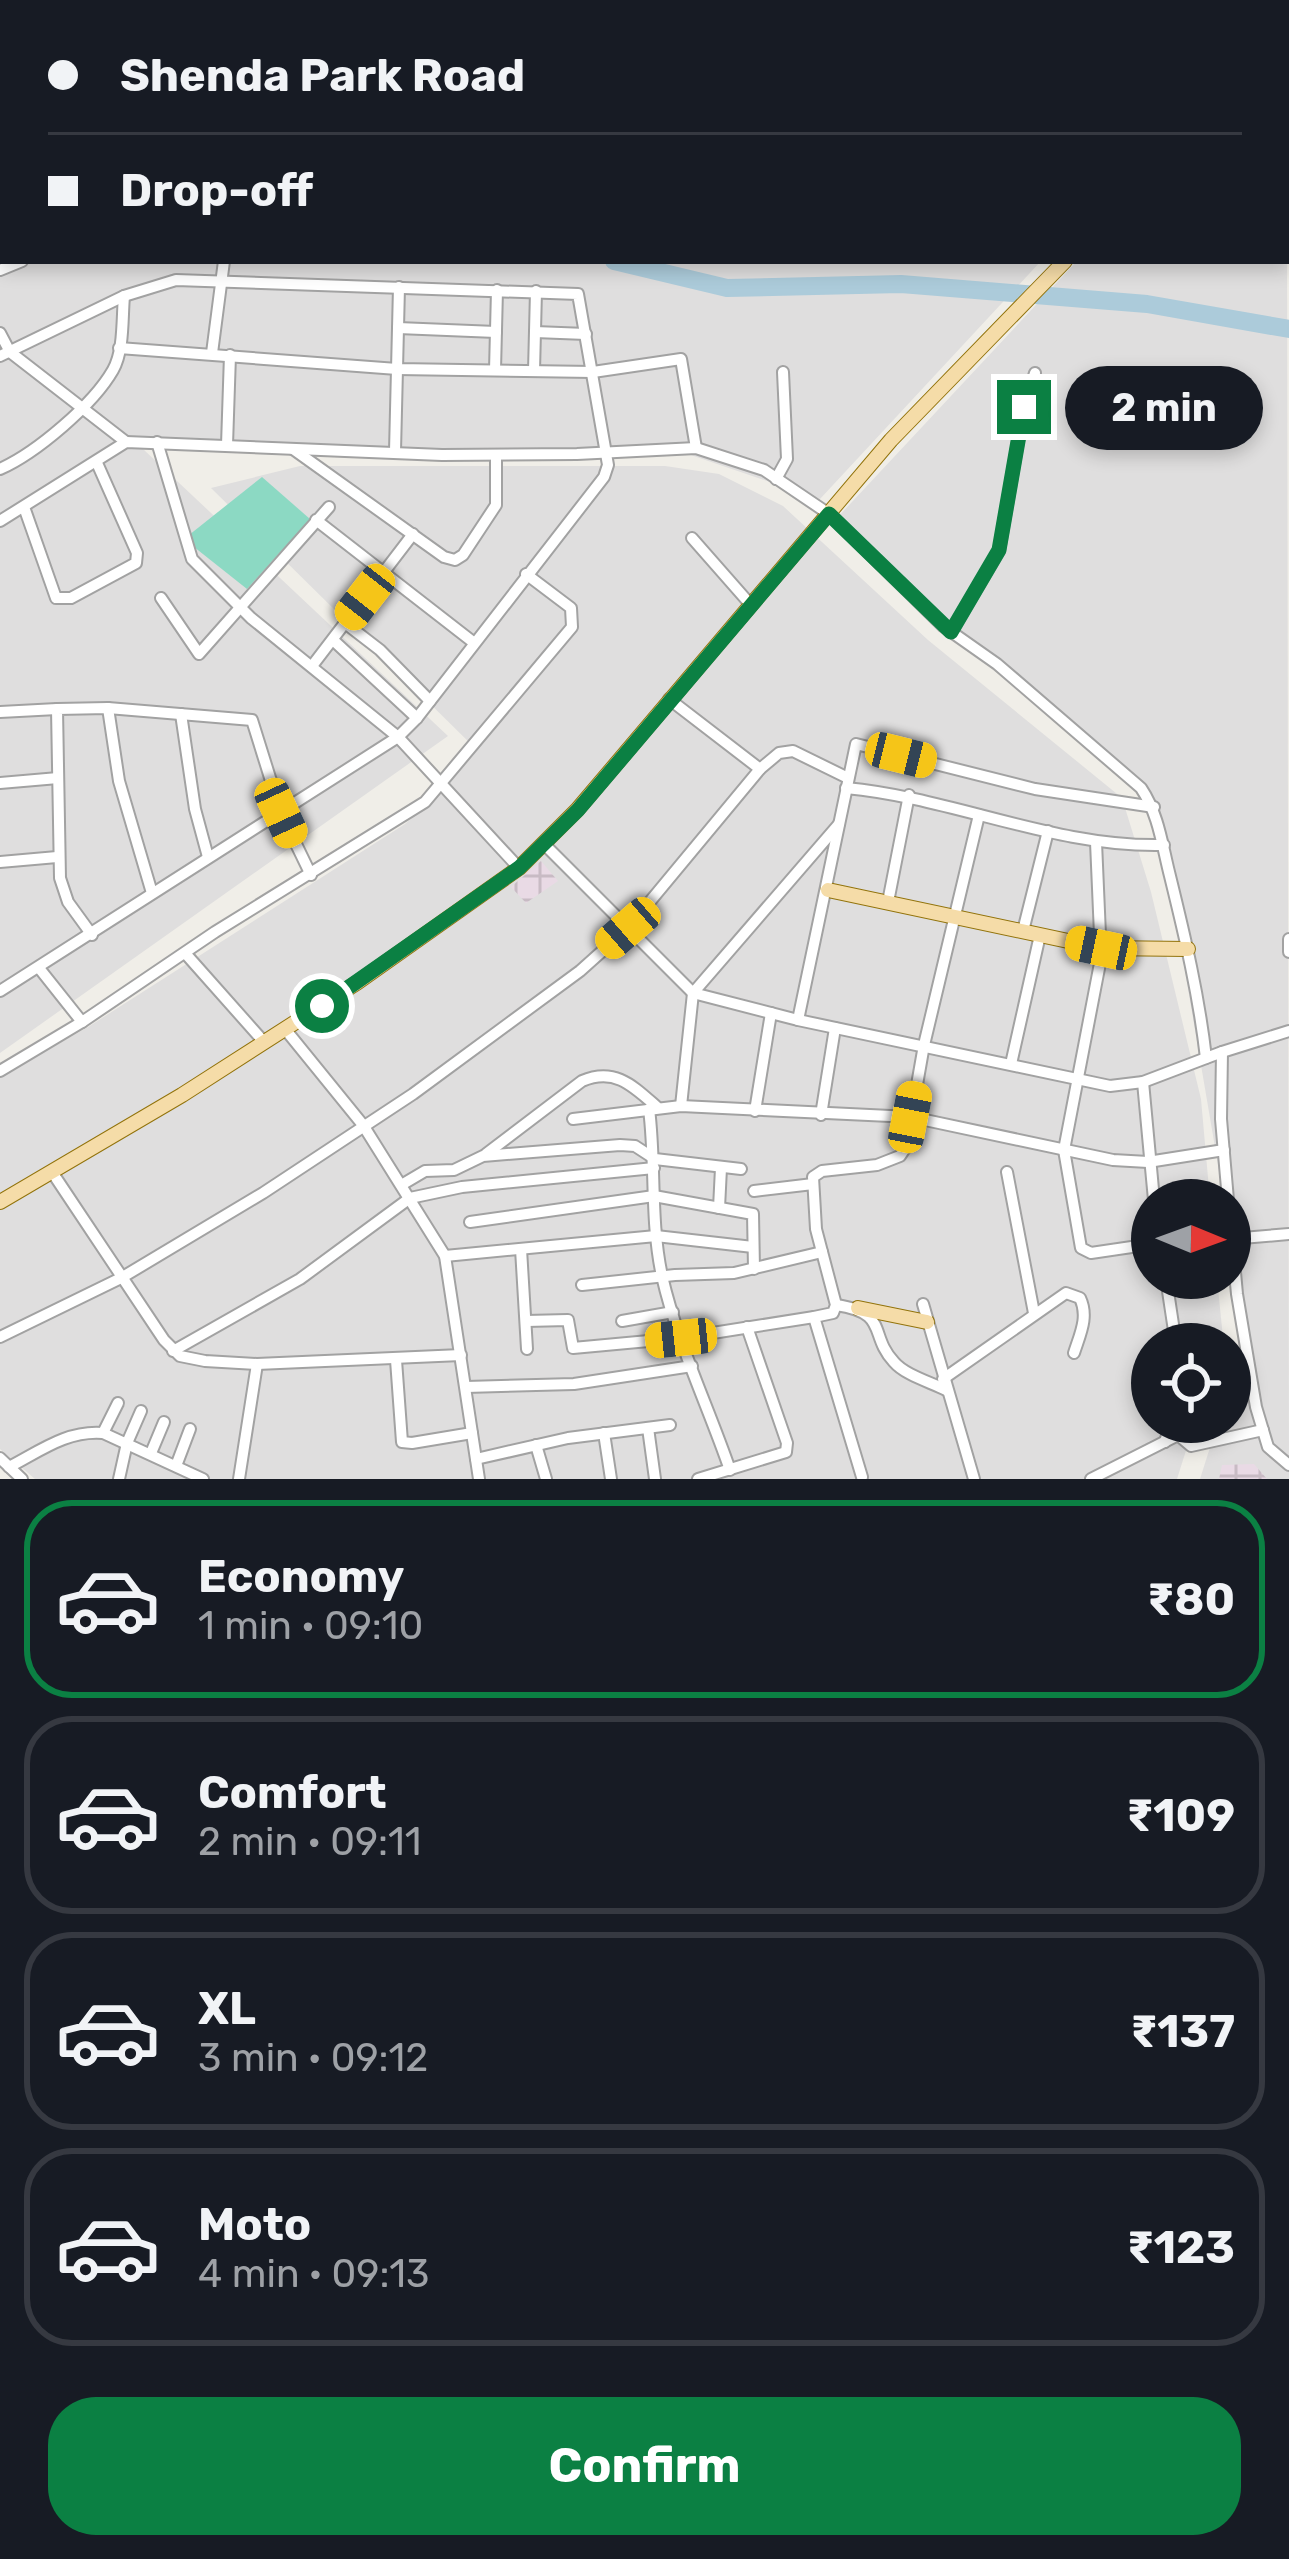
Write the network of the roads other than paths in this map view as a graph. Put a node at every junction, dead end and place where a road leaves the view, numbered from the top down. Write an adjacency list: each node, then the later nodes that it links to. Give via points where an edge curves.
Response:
1 (224, 264): 3 (street)
2 (1062, 264): 37 (main road)
3 (221, 282): 4 (street); 7 (street, via 176,280); 14 (street)
4 (399, 287): 5 (street); 8 (street)
5 (497, 290): 6 (street); 9 (street)
6 (536, 291): 10 (street); 12 (street, via 578,294)
7 (124, 296): 13 (street); 15 (street)
8 (398, 328): 9 (street); 17 (street)
9 (496, 332): 18 (street)
10 (535, 332): 12 (street); 19 (street)
11 (0, 333): 15 (street)
12 (586, 334): 20 (street)
13 (119, 348): 14 (street); 23 (street, via 114,369)
14 (212, 353): 16 (street)
15 (5, 354): 23 (street)
16 (230, 355): 17 (street); 26 (street)
17 (397, 369): 18 (street); 29 (street)
18 (495, 370): 19 (street)
19 (534, 371): 20 (street)
20 (593, 372): 28 (street, via 681,359); 30 (street)
21 (783, 372): 34 (street, via 787,459)
22 (1035, 373): 48 (street, via 999,550)
23 (80, 410): 24 (street); 33 (street)
24 (126, 442): 25 (street); 32 (street)
25 (157, 442): 26 (street); 46 (street, via 192,559)
26 (227, 445): 27 (street)
27 (291, 447): 29 (street); 40 (street)
28 (696, 448): 30 (street); 34 (street)
29 (394, 452): 31 (street)
30 (608, 453): 31 (street); 43 (street, via 604,476)
31 (496, 454): 40 (street, via 496,505 463,555 444,557)
32 (97, 464): 35 (street); 35 (street, via 138,559 107,581 56,598)
33 (0, 469)
34 (776, 479): 37 (street)
35 (24, 507): 39 (street)
36 (328, 507): 38 (street)
37 (829, 514): 45 (main road); 48 (street)
38 (316, 520): 42 (street); 46 (street)
39 (0, 521)
40 (413, 534): 42 (street)
41 (692, 538): 45 (street)
42 (385, 571): 47 (street); 50 (street)
43 (526, 574): 50 (street); 64 (street, via 572,608 572,627)
44 (161, 598): 46 (street, via 200,654)
45 (750, 604): 52 (main road)
46 (241, 608): 51 (street)
47 (345, 623): 49 (street); 53 (street)
48 (951, 632): 66 (street, via 1142,788)
49 (333, 640): 51 (street); 58 (street)
50 (473, 642): 53 (street)
51 (312, 666): 59 (street)
52 (669, 699): 60 (street); 72 (main road)
53 (430, 701): 58 (street)
54 (108, 708): 55 (street); 57 (street); 80 (street, via 119,782)
55 (57, 709): 56 (street); 61 (street)
56 (0, 712)
57 (181, 713): 67 (street, via 252,720); 74 (street)
58 (417, 718): 59 (street)
59 (398, 737): 64 (street); 67 (street)
60 (760, 770): 63 (street, via 793,751); 83 (street)
61 (58, 778): 62 (street); 75 (street)
62 (0, 783)
63 (847, 783): 65 (street); 66 (street, via 856,744 1035,789); 69 (street)
64 (441, 785): 77 (street); 78 (street)
65 (909, 795): 68 (street); 81 (street)
66 (1154, 807): 73 (street)
67 (281, 813): 74 (street); 78 (street)
68 (979, 814): 70 (street); 82 (street)
69 (842, 822): 79 (street); 94 (street)
70 (1048, 831): 71 (street); 84 (street)
71 (1096, 842): 73 (street); 88 (street)
72 (544, 844): 77 (main road); 83 (street)
73 (1164, 845): 89 (street)
74 (208, 856): 80 (street)
75 (57, 857): 76 (street); 85 (street, via 68,902)
76 (0, 862)
77 (519, 868): 99 (main road)
78 (311, 875): 91 (street)
79 (828, 890): 81 (main road); 96 (street)
80 (152, 893): 85 (street)
81 (888, 902): 82 (main road)
82 (956, 917): 84 (main road); 102 (street)
83 (628, 928): 94 (street); 115 (street)
84 (1023, 931): 86 (main road)
85 (92, 935): 92 (street)
86 (1040, 935): 88 (main road); 105 (street)
87 (1289, 939): 90 (street)
88 (1101, 948): 89 (main road); 107 (street)
89 (1188, 949): 104 (street)
90 (1289, 952)
91 (185, 953): 97 (street); 101 (street)
92 (39, 968): 93 (street); 97 (street)
93 (0, 992)
94 (693, 993): 95 (street); 109 (street)
95 (771, 1013): 96 (street); 111 (street)
96 (798, 1020): 98 (street)
97 (82, 1022): 106 (street)
98 (836, 1028): 102 (street); 112 (street)
99 (285, 1029): 101 (main road); 115 (street)
100 (1289, 1031): 103 (street)
101 (264, 1042): 123 (main road)
102 (924, 1045): 105 (street); 113 (street)
103 (1222, 1052): 104 (street); 117 (street)
104 (1206, 1058): 108 (street)
105 (1012, 1064): 107 (street)
106 (0, 1071)
107 (1078, 1080): 108 (street); 116 (street)
108 (1143, 1082): 119 (street)
109 (681, 1106): 110 (street); 111 (street)
110 (653, 1108): 114 (street); 118 (street, via 624,1080 598,1074); 120 (street)
111 (754, 1111): 112 (street)
112 (820, 1115): 113 (street)
113 (910, 1117): 116 (street); 128 (street, via 900,1156 816,1173)
114 (572, 1119)
115 (363, 1125): 127 (street); 145 (street)
116 (1064, 1150): 119 (street); 139 (street, via 1081,1248)
117 (1224, 1150): 119 (street); 126 (street)
118 (483, 1156): 120 (street, via 629,1145); 127 (street)
119 (1148, 1162): 125 (street)
120 (655, 1163): 121 (street); 130 (street); 131 (street)
121 (721, 1168): 122 (street); 133 (street)
122 (741, 1169)
123 (52, 1172): 132 (main road); 145 (street)
124 (1007, 1172): 152 (street)
125 (1151, 1179)
126 (1226, 1179)
127 (403, 1184): 131 (street)
128 (813, 1184): 129 (street); 141 (street)
129 (754, 1191)
130 (654, 1196): 133 (street); 134 (street); 136 (street)
131 (410, 1198): 142 (street); 161 (street, via 300,1279)
132 (0, 1202)
133 (719, 1208): 138 (street, via 752,1214)
134 (470, 1222)
135 (1289, 1234): 137 (street)
136 (656, 1236): 138 (street); 140 (street); 144 (street)
137 (1251, 1237)
138 (753, 1246): 143 (street)
139 (1131, 1247)
140 (521, 1249): 142 (street); 154 (street)
141 (822, 1252): 143 (street); 148 (street)
142 (445, 1256): 163 (street)
143 (754, 1269): 144 (street)
144 (662, 1276): 146 (street); 151 (street)
145 (122, 1278): 158 (street); 161 (street)
146 (582, 1286)
147 (1238, 1299): 175 (street)
148 (836, 1304): 150 (street); 153 (street)
149 (923, 1304): 156 (street)
150 (857, 1308): 156 (main road); 167 (street, via 876,1323 892,1361)
151 (673, 1312): 155 (street); 159 (street)
152 (1034, 1313): 162 (street, via 1066,1293 1081,1298); 167 (street)
153 (814, 1318): 157 (street); 189 (street)
154 (526, 1321): 159 (street, via 568,1320 573,1348); 160 (street)
155 (622, 1322)
156 (927, 1322): 167 (street)
157 (747, 1328): 159 (street); 188 (street, via 787,1448)
158 (0, 1336)
159 (681, 1338): 166 (street)
160 (526, 1349)
161 (173, 1351): 165 (street, via 188,1360)
162 (1074, 1353)
163 (461, 1355): 164 (street); 168 (street)
164 (396, 1360): 165 (street); 176 (street, via 402,1442)
165 (257, 1364): 193 (street)
166 (692, 1366): 168 (street, via 574,1384); 188 (street)
167 (944, 1384): 199 (street)
168 (466, 1387): 176 (street)
169 (118, 1403): 177 (street)
170 (141, 1411): 180 (street)
171 (164, 1422): 183 (street)
172 (670, 1425): 173 (street)
173 (648, 1428): 178 (street); 197 (street)
174 (190, 1429): 187 (street)
175 (1263, 1430): 179 (street); 186 (street, via 1268,1447)
176 (472, 1432): 184 (street)
177 (103, 1433): 180 (street); 185 (street, via 70,1434)
178 (604, 1433): 182 (street); 196 (street)
179 (1251, 1433)
180 (127, 1443): 183 (street); 191 (street)
181 (1163, 1443): 200 (street)
182 (536, 1445): 184 (street); 195 (street)
183 (151, 1453): 187 (street)
184 (476, 1460): 194 (street)
185 (5, 1463): 190 (street)
186 (1289, 1465)
187 (176, 1466): 192 (street)
188 (730, 1470): 198 (street)
189 (862, 1478)
190 (22, 1479)
191 (119, 1479)
192 (203, 1479)
193 (238, 1479)
194 (479, 1479)
195 (546, 1479)
196 (611, 1479)
197 (655, 1479)
198 (698, 1479)
199 (974, 1479)
200 (1091, 1479)

